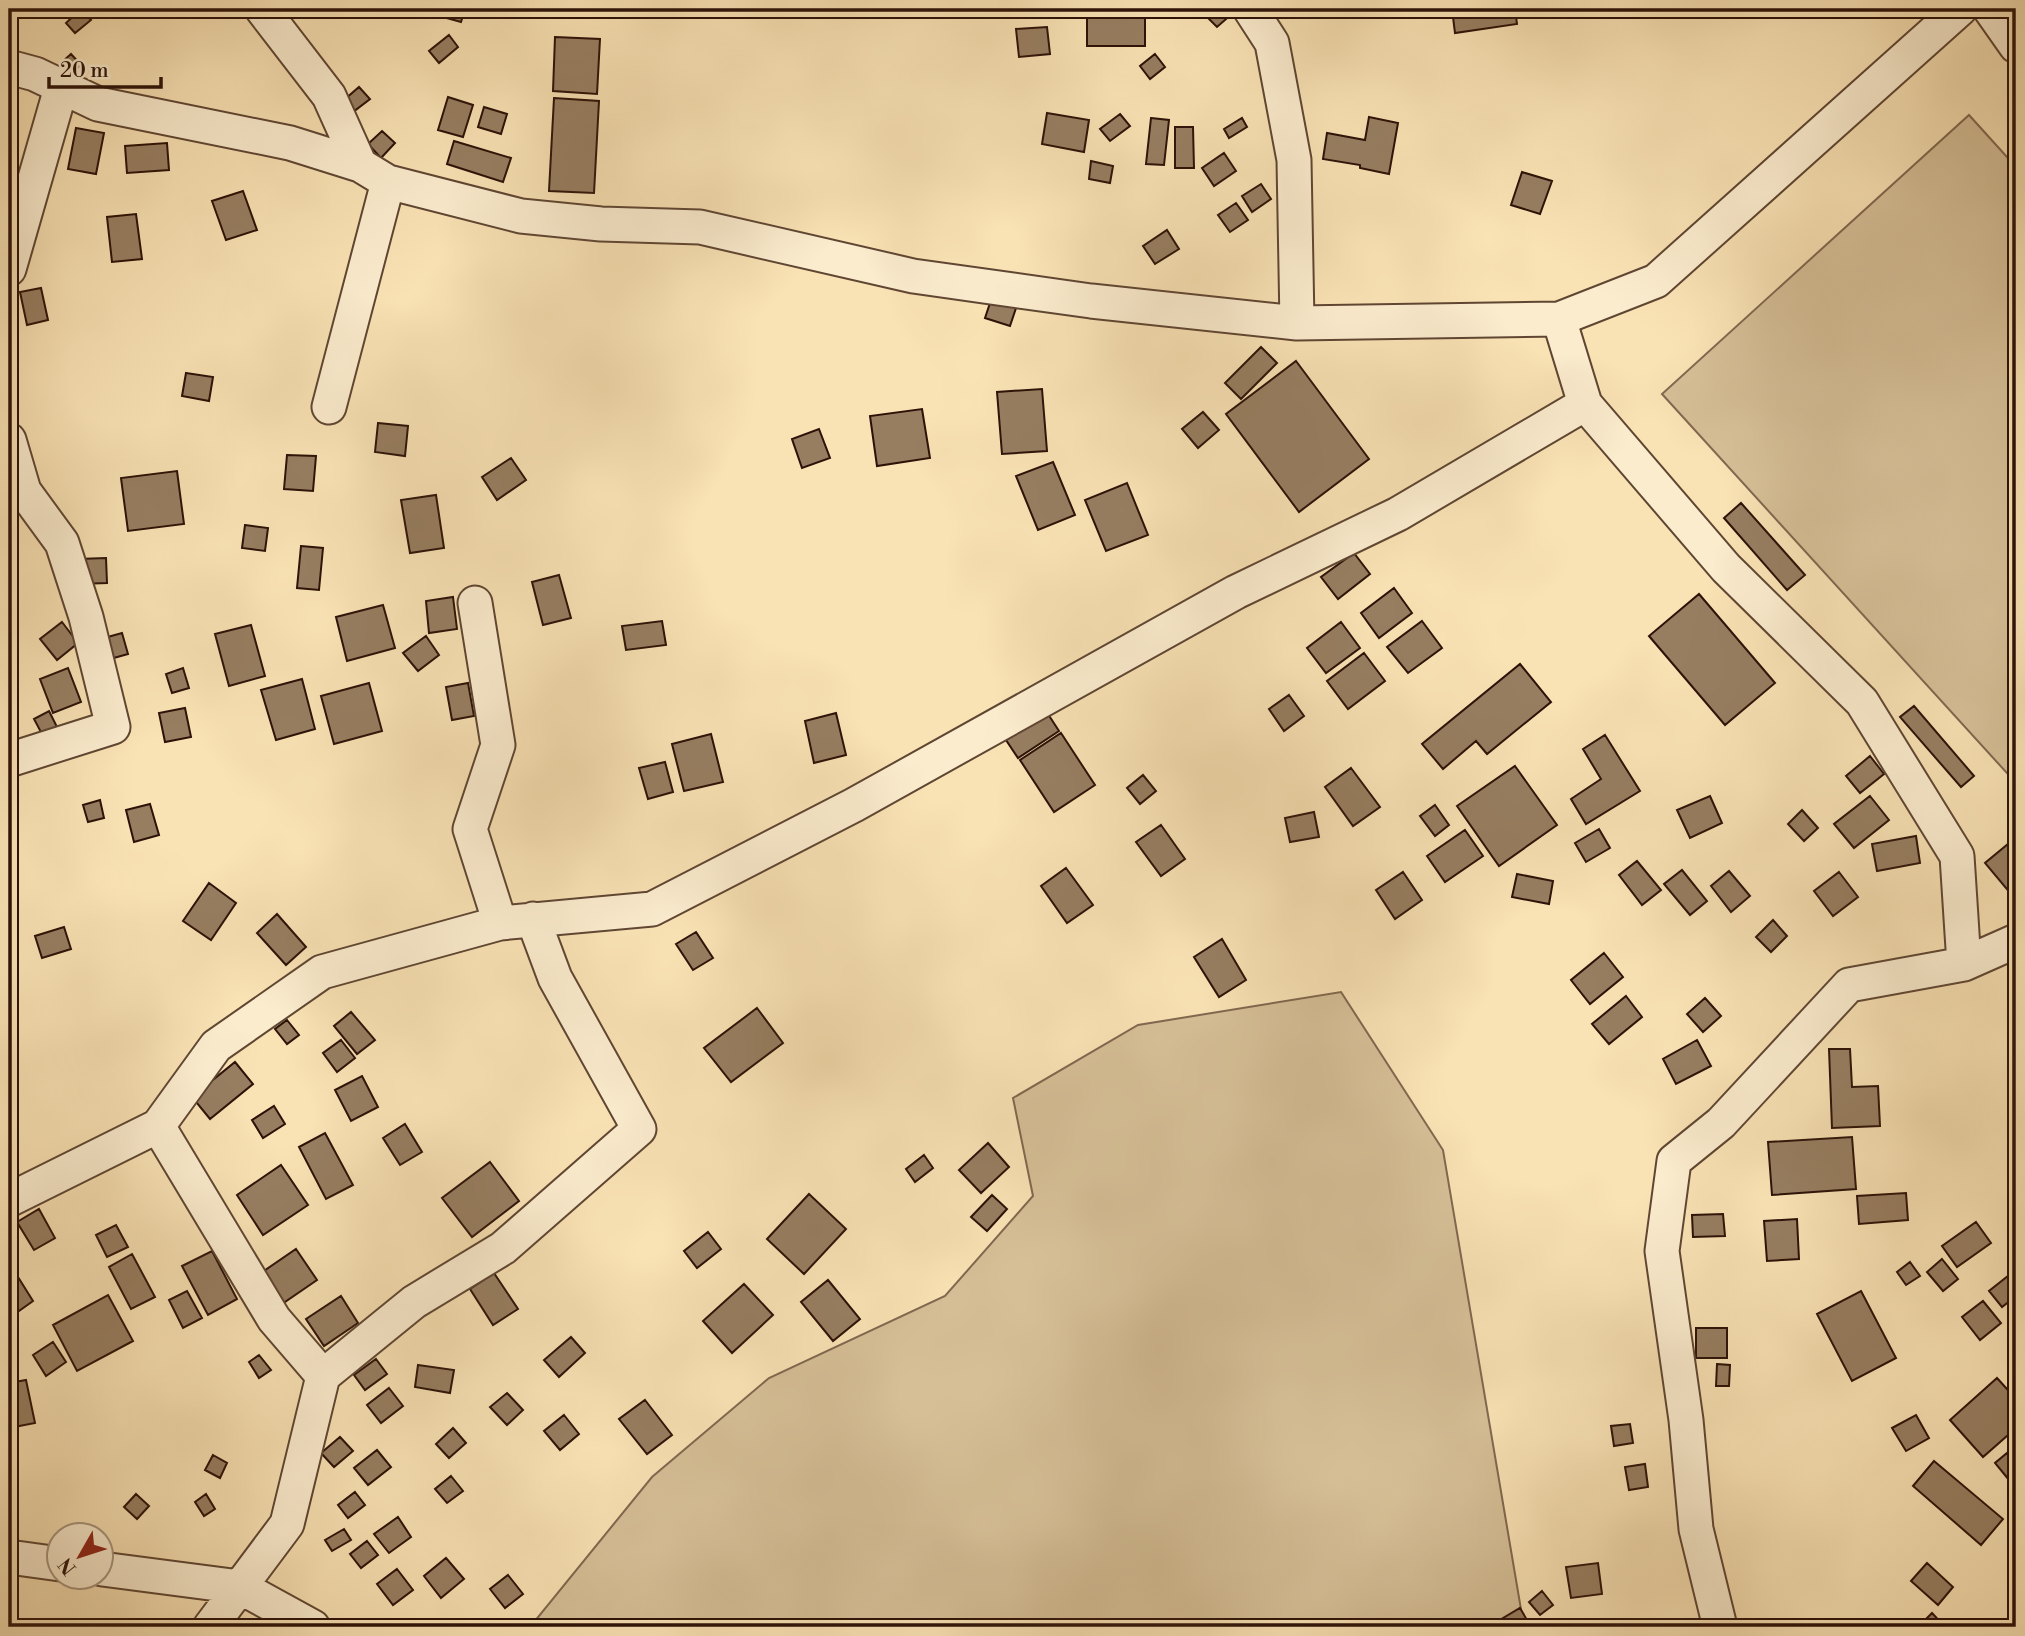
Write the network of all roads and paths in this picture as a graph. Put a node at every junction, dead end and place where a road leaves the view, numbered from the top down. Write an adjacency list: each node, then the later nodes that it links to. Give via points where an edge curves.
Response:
1 (262, 9): 8 (street, via 329,96)
2 (1250, 9): 12 (street, via 1272,43 1294,160)
3 (1960, 9): 11 (street, via 1656,281)
4 (1990, 9): 5 (street)
5 (2016, 46)
6 (9, 67): 7 (street)
7 (61, 88): 8 (street, via 98,104 290,143); 10 (street)
8 (360, 165): 9 (street)
9 (388, 182): 12 (street, via 521,216 700,228 913,276); 14 (street)
10 (9, 269)
11 (1559, 319): 12 (street); 13 (street)
12 (1297, 323)
13 (1586, 404): 18 (street, via 1398,514 1236,592 854,805 652,909); 21 (street, via 1726,568 1862,702 1958,856)
14 (329, 407)
15 (9, 440): 17 (street, via 24,491 62,543 113,727)
16 (475, 603): 19 (street, via 498,745 470,829)
17 (9, 760)
18 (533, 919): 19 (street); 24 (street, via 555,978 639,1129 503,1248 414,1302)
19 (500, 923): 22 (street, via 322,972 216,1046)
20 (2016, 941): 21 (street)
21 (1964, 964): 31 (street, via 1849,985 1721,1123 1675,1161 1662,1251 1696,1530)
22 (158, 1126): 23 (street); 24 (street, via 274,1319)
23 (9, 1200)
24 (323, 1376): 28 (street, via 287,1524)
25 (9, 1558): 26 (street)
26 (46, 1562)
27 (116, 1571): 28 (street)
28 (240, 1587): 29 (street); 30 (street)
29 (210, 1627)
30 (313, 1627)
31 (1720, 1627)

